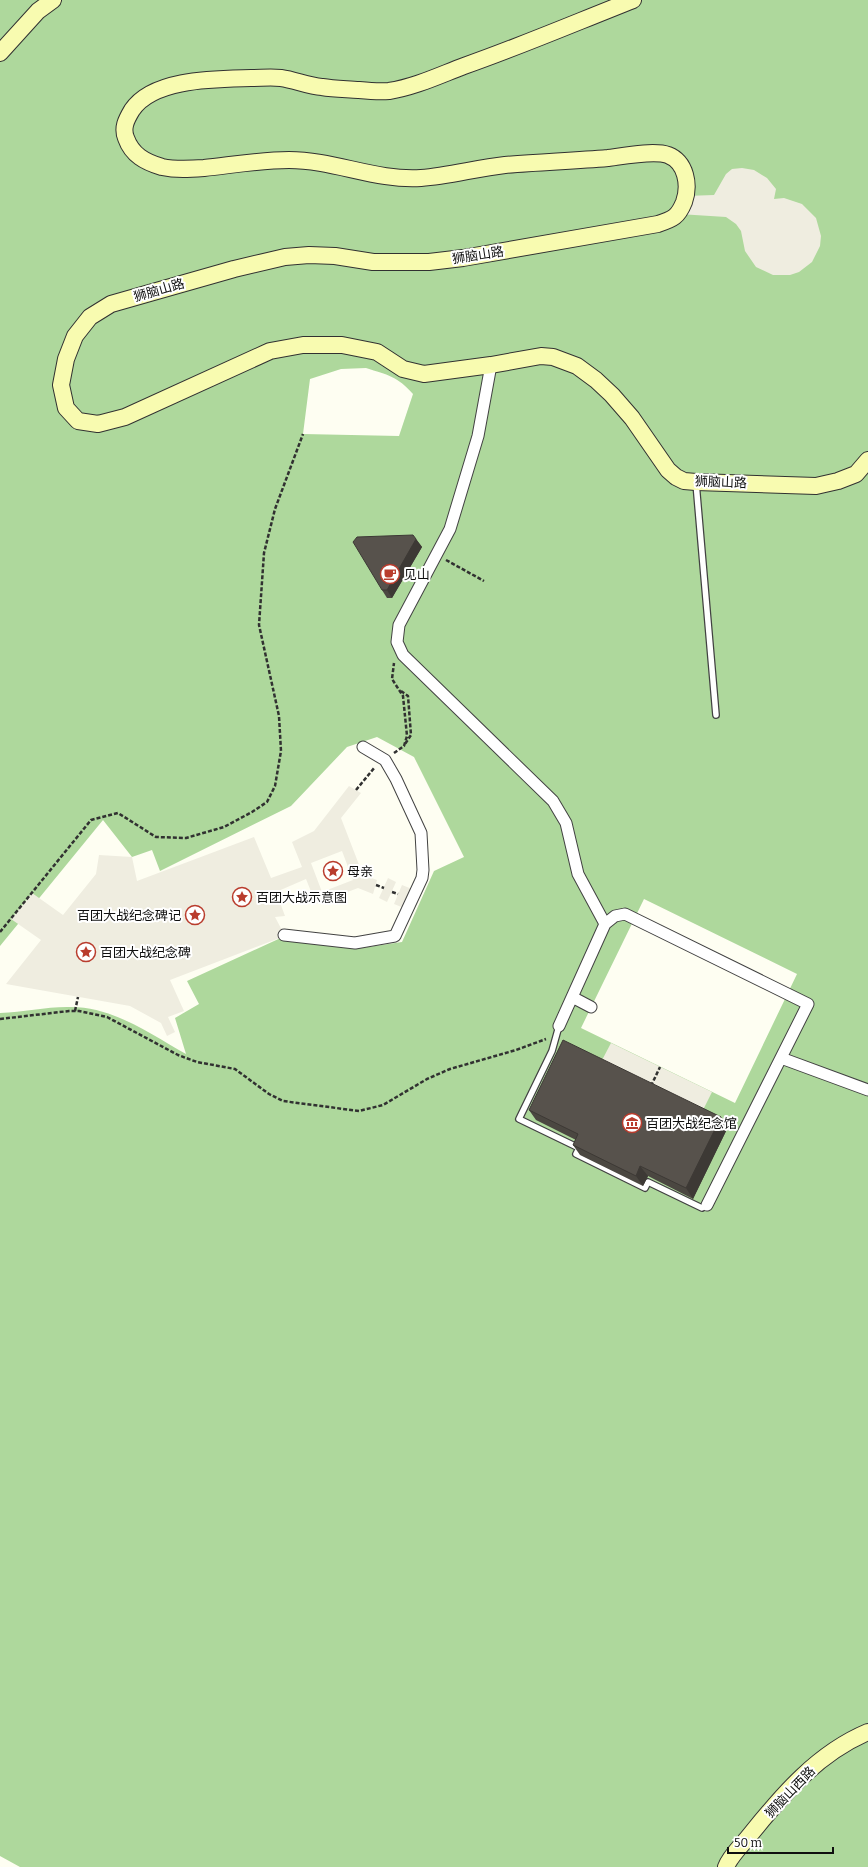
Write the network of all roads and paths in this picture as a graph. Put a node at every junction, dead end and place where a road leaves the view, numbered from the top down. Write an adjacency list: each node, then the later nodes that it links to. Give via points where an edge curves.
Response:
1 (53, 0): 3 (street, via 38,11)
2 (634, 0): 4 (street, 狮脑山路, via 530,42 390,91 321,87 279,78 205,80 164,88 147,96 134,107 124,124 124,136 137,156 165,168 186,169 254,162 310,161 398,178 421,178 504,165 667,154 678,162 684,171 687,184 686,196 679,214 671,220 631,229 428,262 373,262 309,255 285,257 234,269 111,304 90,317 75,336 66,359 61,385 66,408 78,421 98,424 125,416 270,351 303,344 342,345 377,352 403,369 424,374)
3 (0, 53)
4 (491, 365): 7 (street, 狮脑山路, via 541,356 553,357 577,366 612,395 632,418 668,470 684,481); 8 (street, via 478,436 450,529)
5 (303, 434): 23 (path, via 275,509 264,553 259,625 279,716 281,751 275,786 267,802 224,826 186,838 156,837 118,813 90,820)
6 (868, 460): 7 (street, 狮脑山路, via 856,474 816,486)
7 (696, 482): 12 (lane)
8 (436, 555): 9 (path); 22 (street, via 399,625 397,642 403,655 553,801 566,823 578,874)
9 (484, 581)
10 (401, 691): 14 (path, via 408,696 411,713 411,735)
11 (403, 696): 13 (path)
12 (716, 715)
13 (407, 736)
14 (404, 746)
15 (363, 747): 24 (street, via 385,760 421,833 423,870 420,884 395,936 355,943)
16 (375, 768): 17 (path)
17 (356, 790)
18 (376, 885): 19 (path)
19 (384, 888)
20 (392, 892): 21 (path)
21 (398, 894)
22 (605, 924): 26 (street); 31 (street, via 615,916 625,914 808,1004)
23 (0, 932)
24 (284, 935)
25 (78, 997): 28 (path)
26 (572, 997): 27 (street); 30 (street)
27 (591, 1007)
28 (75, 1011): 29 (path); 30 (path, via 107,1016 197,1062 235,1069 283,1101 359,1110 383,1105 427,1079 450,1069 545,1040)
29 (0, 1018)
30 (559, 1026): 35 (lane, via 552,1051 519,1119 579,1148 576,1154 645,1188 648,1182 702,1208)
31 (781, 1058): 34 (street); 35 (street)
32 (660, 1067): 33 (path)
33 (650, 1088)
34 (868, 1090)
35 (707, 1205)
36 (868, 1732): 37 (street, 狮脑山西路, via 848,1740 804,1773)
37 (725, 1866)

